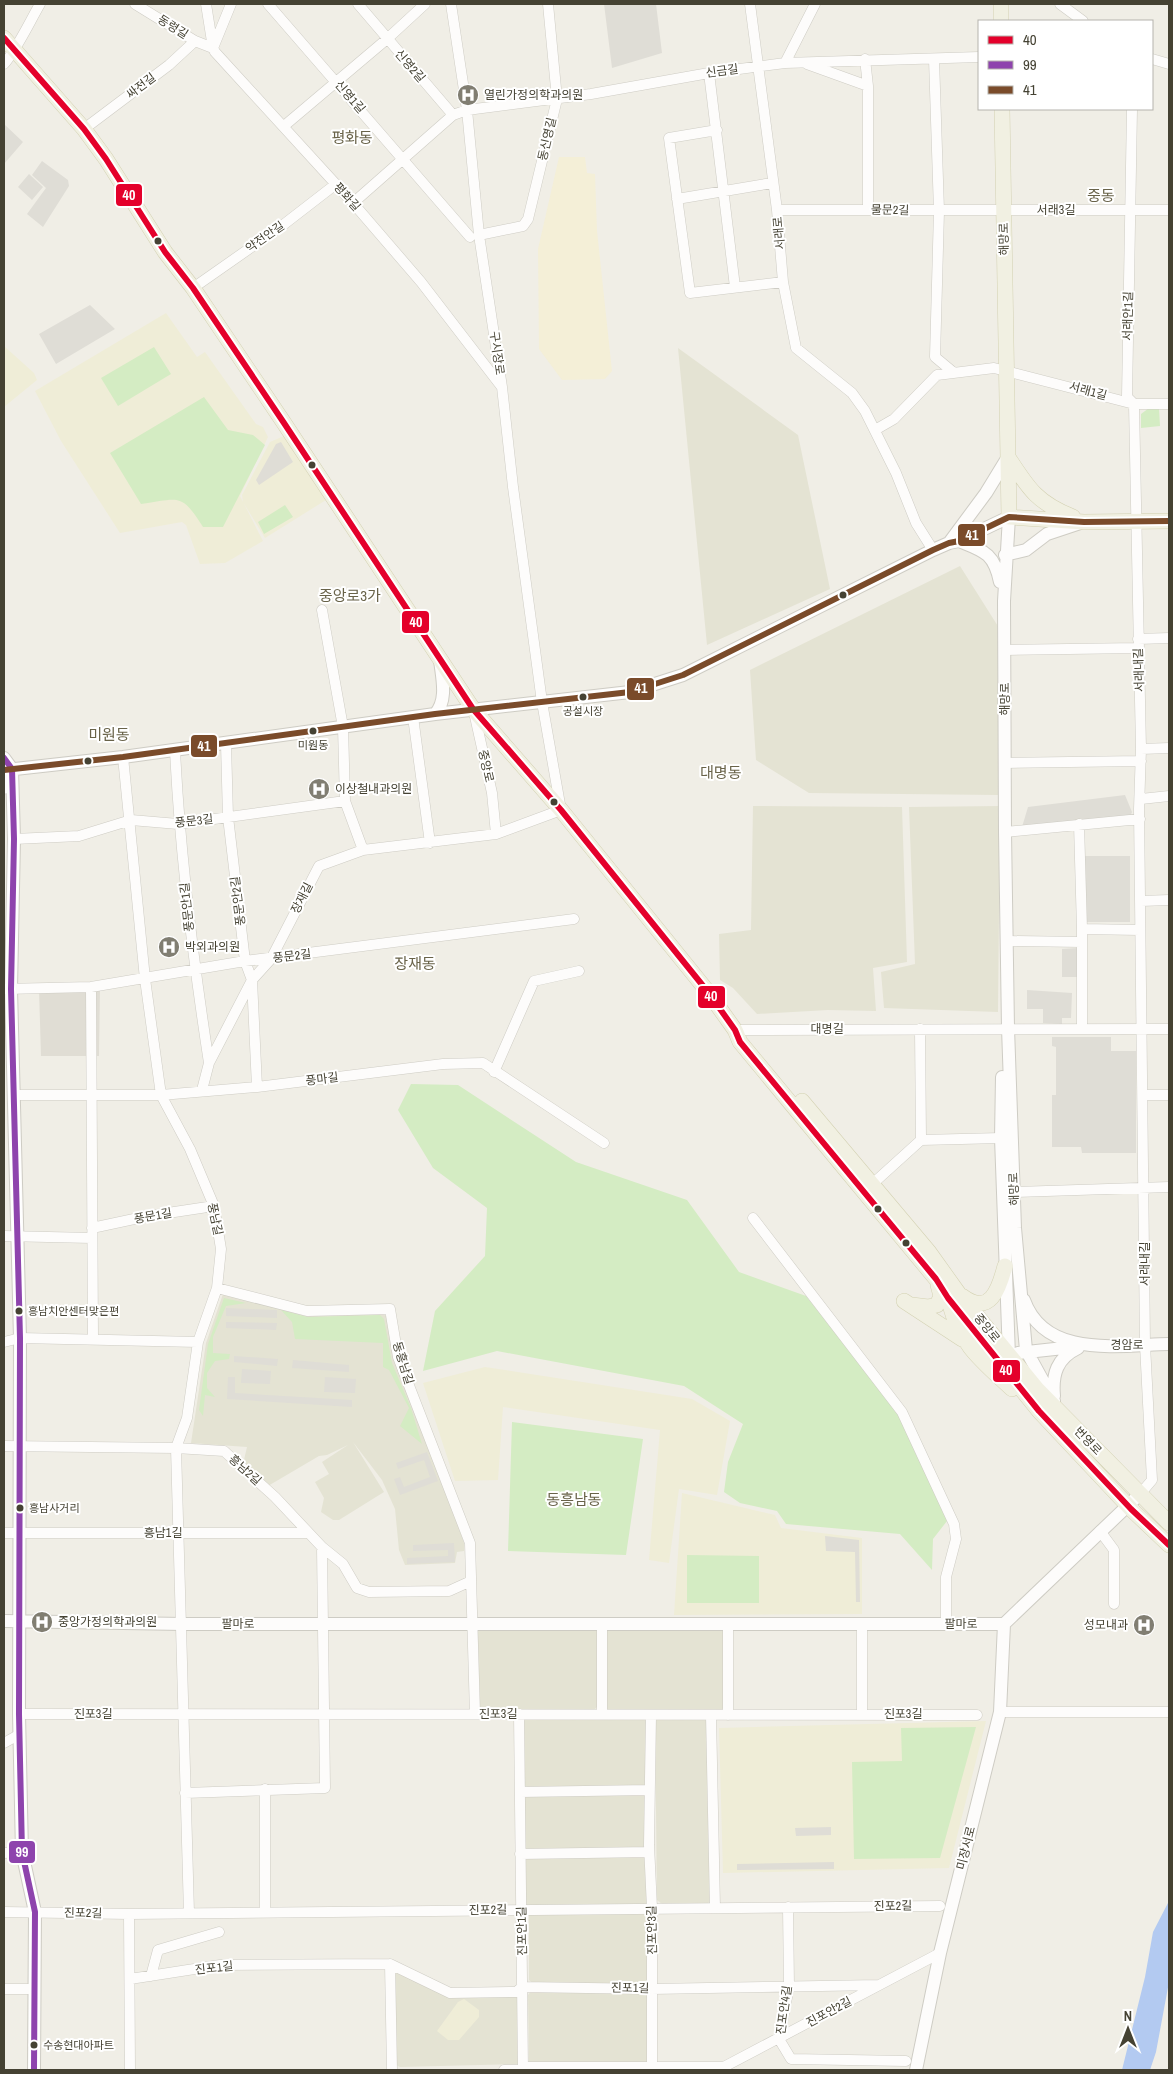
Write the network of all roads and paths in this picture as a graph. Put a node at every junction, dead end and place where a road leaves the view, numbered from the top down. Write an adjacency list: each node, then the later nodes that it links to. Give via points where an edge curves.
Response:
1 (40, 4): 20 (street)
2 (135, 4): 18 (street, 동령길)
3 (206, 4): 19 (street)
4 (231, 4): 19 (street)
5 (269, 4): 32 (street, 신영1길)
6 (358, 4): 17 (street, 신영2길)
7 (425, 4): 17 (street)
8 (451, 4): 35 (street, 구시장로)
9 (548, 4): 34 (street, 동신영길)
10 (750, 4): 30 (street, 서래로)
11 (815, 4): 26 (street)
12 (1001, 4): 14 (main road)
13 (1060, 4): 15 (street)
14 (1001, 20)
15 (1082, 20)
16 (4, 38): 20 (main road, 중앙로)
17 (387, 39): 32 (street); 38 (street, 신영2길)
18 (194, 40): 19 (street, 동령길); 40 (street, 싸전길, via 169,65)
19 (213, 48): 39 (street, 평화길)
20 (14, 52): 27 (street); 40 (main road, 중앙로)
21 (978, 57): 22 (street, 신금길)
22 (934, 59): 24 (street, 신금길); 53 (street)
23 (1153, 59): 29 (street)
24 (865, 60): 25 (street, 신금길); 33 (street)
25 (801, 62): 26 (street, 신금길); 33 (street)
26 (785, 63): 30 (street, 신금길)
27 (4, 64)
28 (1153, 65): 29 (street)
29 (1169, 65)
30 (758, 67): 31 (street, 신금길); 43 (street, 서래로)
31 (709, 73): 34 (street, 신금길); 41 (street)
32 (336, 81): 39 (street); 42 (street, 신영1길)
33 (868, 86): 48 (street)
34 (556, 98): 35 (street, 신금길); 54 (street, 동신영길, via 525,224)
35 (467, 110): 38 (street); 54 (street, 구시장로)
36 (1002, 110): 50 (main road, 해망로)
37 (1132, 110): 51 (street, 서래안1길)
38 (453, 116): 42 (street)
39 (284, 126): 44 (street, 평화길)
40 (84, 129): 57 (main road, 중앙로, via 165,252)
41 (716, 130): 45 (street); 46 (street, via 669,138)
42 (404, 159): 47 (street); 54 (street, 신영1길)
43 (772, 183): 45 (street); 49 (street, 서래로)
44 (336, 184): 47 (street, 평화길); 57 (street, 약전안길)
45 (724, 192): 46 (street); 56 (street)
46 (677, 199): 56 (street, via 690,293)
47 (353, 203): 60 (street, 평화길, via 421,282)
48 (868, 209): 49 (street, 물문2길); 53 (street, 물문2길)
49 (777, 210): 55 (street, 서래로)
50 (1004, 210): 51 (street, 서래3길); 53 (street, 물문2길); 58 (main road, 해망로)
51 (1130, 210): 52 (street, 서래3길); 61 (street, 서래안1길, via 1127,398)
52 (1169, 210)
53 (939, 211): 59 (street, via 935,357)
54 (474, 236): 60 (street, 구시장로)
55 (783, 282): 56 (street); 63 (street, 서래로, via 796,348 852,393)
56 (735, 287)
57 (193, 288): 77 (main road, 중앙로)
58 (1007, 370): 59 (street); 61 (street, 서래1길); 64 (main road, 해망로)
59 (953, 372): 63 (street, via 937,375 894,419)
60 (502, 388): 78 (street, 구시장로)
61 (1134, 404): 62 (street, 서래1길); 66 (street, 서래안1길)
62 (1169, 404)
63 (875, 430): 70 (street, 서래로, via 916,523)
64 (1008, 457): 65 (main road, 해망로); 68 (main road, via 1031,492 1056,510); 69 (street)
65 (1009, 517): 68 (main road); 69 (street); 71 (street, 해망로)
66 (1136, 521): 67 (main road); 68 (main road); 75 (street, 서래내길)
67 (1169, 521)
68 (1084, 522): 71 (street, via 1047,534 1026,550)
69 (954, 542): 70 (street); 72 (street, via 986,552 997,566)
70 (933, 550): 78 (street, via 683,675 630,692)
71 (1006, 555): 72 (street, 해망로)
72 (1004, 601): 76 (street, 해망로)
73 (322, 610): 82 (street)
74 (1169, 638): 75 (street)
75 (1138, 643): 76 (street); 84 (street, 서래내길)
76 (1005, 650): 91 (street, 해망로)
77 (440, 657): 79 (main road, 중앙로); 80 (street, via 443,690 441,708)
78 (542, 702): 79 (street); 87 (street, 구시장로)
79 (474, 710): 80 (street); 97 (main road, 중앙로); 104 (street, 중앙로, via 492,793)
80 (435, 714): 81 (street)
81 (413, 717): 82 (street); 106 (street)
82 (343, 728): 83 (street); 96 (street)
83 (226, 744): 86 (street); 98 (street, 풍문안2길)
84 (1141, 748): 85 (street); 90 (street, 서래내길)
85 (1169, 748)
86 (175, 750): 89 (street); 101 (street, 풍문안1길)
87 (550, 750): 97 (street, 중앙로)
88 (4, 758): 92 (street)
89 (123, 758): 92 (street); 99 (street, 풍남길)
90 (1141, 762): 91 (street); 95 (street, 서래내길)
91 (1005, 763): 103 (street, 해망로)
92 (8, 770): 93 (street); 105 (street)
93 (4, 789)
94 (1169, 796): 95 (street)
95 (1142, 799): 100 (street, 서래내길)
96 (345, 800): 98 (street, 풍문3길); 107 (street)
97 (561, 810): 104 (street, 장재길); 128 (main road, 중앙로)
98 (228, 817): 101 (street, 풍문3길); 116 (street, 풍문안2길)
99 (131, 820): 101 (street, 풍문3길); 105 (street, 풍문3길, via 78,836); 119 (street, 풍남길)
100 (1140, 820): 102 (street); 109 (street, 서래내길)
101 (178, 824): 118 (street, 풍문안1길)
102 (1079, 824): 103 (street); 111 (street)
103 (1006, 832): 113 (street, 해망로)
104 (496, 834): 106 (street, 장재길)
105 (14, 839): 122 (street)
106 (430, 843): 107 (street, 장재길)
107 (363, 850): 115 (street, 장재길, via 319,866)
108 (1169, 900): 109 (street)
109 (1141, 901): 112 (street, 서래내길)
110 (574, 918): 115 (street, 풍문2길)
111 (1082, 930): 112 (street); 114 (street)
112 (1140, 930): 126 (street, 서래내길)
113 (1007, 941): 114 (street); 124 (street, 해망로)
114 (1082, 942): 125 (street)
115 (272, 959): 116 (street, 풍문2길); 120 (street, 장재길)
116 (246, 961): 118 (street, 풍문2길); 120 (street, 풍문안2길)
117 (579, 970): 130 (street, via 534,981)
118 (194, 971): 119 (street, 풍문2길); 129 (street, 풍문안1길)
119 (145, 979): 121 (street, 풍문2길); 134 (street, 풍남길)
120 (252, 980): 129 (street, 장재길); 131 (street, 풍문안2길)
121 (90, 987): 122 (street, 풍문2길); 137 (street)
122 (7, 989): 133 (street)
123 (920, 1028): 124 (street, 대명길); 128 (street, 대명길); 139 (street)
124 (1008, 1028): 125 (street); 138 (street, 해망로, via 1002,1041); 144 (street, 해망로)
125 (1082, 1029): 126 (street)
126 (1142, 1029): 127 (street); 135 (street, 서래내길)
127 (1169, 1029)
128 (735, 1030): 143 (main road, 중앙로, via 740,1042)
129 (209, 1062): 132 (street, 장재길)
130 (494, 1072): 131 (street, 풍마길, via 483,1063 443,1064); 140 (street, 풍마길)
131 (257, 1087): 132 (street, 풍마길)
132 (202, 1090): 134 (street, 풍마길)
133 (15, 1095): 137 (street, 풍마길); 149 (street)
134 (161, 1095): 137 (street, 풍마길); 145 (street, 풍남길, via 190,1149)
135 (1144, 1095): 136 (street); 141 (street, 서래내길)
136 (1169, 1095)
137 (92, 1096): 147 (street)
138 (1001, 1138): 139 (street); 150 (street, 해망로)
139 (921, 1140): 143 (street)
140 (604, 1143)
141 (1144, 1187): 142 (street); 144 (street); 162 (street, 서래내길)
142 (1169, 1187)
143 (868, 1188): 151 (main road, 중앙로); 154 (main road, 중앙로, via 930,1252)
144 (1014, 1192): 153 (street, 해망로)
145 (214, 1206): 147 (street, 풍문1길, via 148,1216); 152 (street, 풍남길, via 221,1249)
146 (753, 1218): 190 (street, via 902,1412 954,1524 956,1539 946,1577)
147 (92, 1233): 149 (street, 풍문1길); 156 (street)
148 (4, 1236): 149 (street, 풍문1길)
149 (17, 1236): 155 (street)
150 (1005, 1266): 154 (main road, via 999,1290 989,1300 976,1303); 164 (street, 해망로)
151 (936, 1279): 154 (main road, 중앙로); 157 (main road, via 941,1296 937,1305 922,1307 904,1301)
152 (217, 1288): 159 (street, 풍남길); 180 (street, 동흥남길, via 307,1310 390,1309 398,1357 470,1543)
153 (1020, 1289): 161 (street, via 1028,1311 1037,1323 1060,1339); 163 (street, 해망로)
154 (953, 1296): 157 (main road); 164 (main road, 중앙로)
155 (20, 1338): 156 (street); 158 (street); 167 (street)
156 (93, 1339): 159 (street)
157 (963, 1340): 166 (main road, via 993,1372)
158 (4, 1342)
159 (198, 1342): 169 (street, 풍남길, via 187,1418)
160 (1169, 1344): 162 (street, 경암로)
161 (1085, 1345): 162 (street, 경암로); 163 (street); 165 (street, via 1058,1363 1053,1382)
162 (1145, 1345): 170 (street, 서래내길, via 1152,1480)
163 (1026, 1350): 164 (street); 165 (street)
164 (1005, 1360): 165 (main road, 번영로); 166 (main road, 번영로)
165 (1057, 1407): 170 (main road, 번영로)
166 (1039, 1411): 171 (main road, 번영로)
167 (20, 1445): 168 (street, 흥남2길); 169 (street, 흥남2길); 175 (street)
168 (4, 1446)
169 (176, 1448): 176 (street, 풍남길); 177 (street, 흥남2길, via 224,1451 275,1497)
170 (1141, 1494): 171 (street); 172 (main road, 번영로)
171 (1128, 1506): 173 (street); 178 (main road, 번영로)
172 (1169, 1523)
173 (1100, 1531): 181 (street, via 1114,1550); 191 (street)
174 (4, 1533): 175 (street, 흥남1길)
175 (18, 1533): 176 (street, 흥남1길); 182 (street)
176 (177, 1533): 177 (street, 흥남1길); 184 (street, 풍남길)
177 (308, 1533): 179 (street, 흥남2길)
178 (1169, 1545)
179 (322, 1547): 180 (street, 흥남2길, via 343,1564 357,1588 368,1592 449,1591); 185 (street)
180 (471, 1581): 186 (street, 동흥남길)
181 (1114, 1604)
182 (18, 1620): 183 (street, 팔마로); 184 (street, 팔마로); 194 (street)
183 (4, 1621)
184 (182, 1624): 185 (street, 팔마로); 195 (street, 풍남길)
185 (321, 1624): 186 (street, 팔마로); 196 (street)
186 (472, 1624): 187 (street, 팔마로); 197 (street)
187 (602, 1624): 188 (street, 팔마로); 199 (street)
188 (728, 1624): 189 (street, 팔마로); 203 (street)
189 (862, 1624): 190 (street, 팔마로); 201 (street)
190 (946, 1624): 191 (street, 팔마로)
191 (1004, 1624): 192 (street, 미장서로)
192 (1000, 1712): 193 (street); 226 (street, 미장서로)
193 (1169, 1712)
194 (19, 1714): 195 (street, 진포3길); 205 (street)
195 (183, 1714): 196 (street, 진포3길); 210 (street, 풍남길)
196 (323, 1714): 197 (street, 진포3길); 207 (street, via 325,1788)
197 (475, 1714): 198 (street, 진포3길)
198 (519, 1714): 199 (street, 진포3길); 209 (street, 진포안1길)
199 (602, 1714): 200 (street, 진포3길)
200 (651, 1714): 202 (street, 진포3길); 208 (street, 진포안3길)
201 (862, 1714): 203 (street, 진포3길); 204 (street, 진포3길)
202 (711, 1715): 203 (street, 진포3길); 218 (street)
203 (728, 1715)
204 (977, 1715)
205 (20, 1734): 206 (street); 211 (street)
206 (4, 1743)
207 (265, 1789): 210 (street); 222 (street)
208 (649, 1790): 209 (street); 212 (street, 진포안3길)
209 (520, 1792): 214 (street, 진포안1길)
210 (185, 1793): 223 (street, 풍남길)
211 (22, 1852): 213 (street); 221 (street)
212 (649, 1852): 214 (street); 217 (street, 진포안3길)
213 (4, 1853)
214 (520, 1854): 219 (street, 진포안1길)
215 (940, 1906): 216 (street, 진포2길)
216 (788, 1907): 218 (street, 진포2길); 232 (street, 진포안4길)
217 (652, 1908): 218 (street, 진포2길); 219 (street, 진포2길); 233 (street, 진포안3길)
218 (715, 1908)
219 (521, 1910): 222 (street, 진포2길); 231 (street, 진포안1길)
220 (4, 1912): 221 (street, 진포2길)
221 (35, 1912): 224 (street, 진포2길); 235 (street)
222 (264, 1912): 223 (street, 진포2길)
223 (188, 1913): 224 (street, 진포2길)
224 (130, 1914): 229 (street)
225 (219, 1932): 228 (street, via 158,1950)
226 (940, 1953): 230 (street, 진포안2길); 245 (street, 미장서로)
227 (390, 1964): 228 (street, 진포1길, via 220,1965); 231 (street, 진포1길, via 450,1992 516,1992); 243 (street)
228 (151, 1976): 229 (street, 진포1길)
229 (130, 1980): 242 (street)
230 (879, 1985): 232 (street, 진포1길); 236 (street, 진포안2길)
231 (522, 1987): 233 (street, 진포1길); 239 (street, 진포안1길)
232 (789, 1987): 233 (street, 진포1길); 236 (street, 진포안4길)
233 (652, 1988): 238 (street, 진포안3길)
234 (4, 1989): 235 (street)
235 (34, 1989): 241 (street)
236 (779, 2039): 237 (street, 진포안4길, via 791,2059); 240 (street, 진포안2길)
237 (906, 2061)
238 (652, 2068): 239 (street); 240 (street)
239 (523, 2069): 244 (street)
240 (721, 2069)
241 (34, 2070)
242 (130, 2070)
243 (392, 2070)
244 (504, 2070)
245 (916, 2070)

